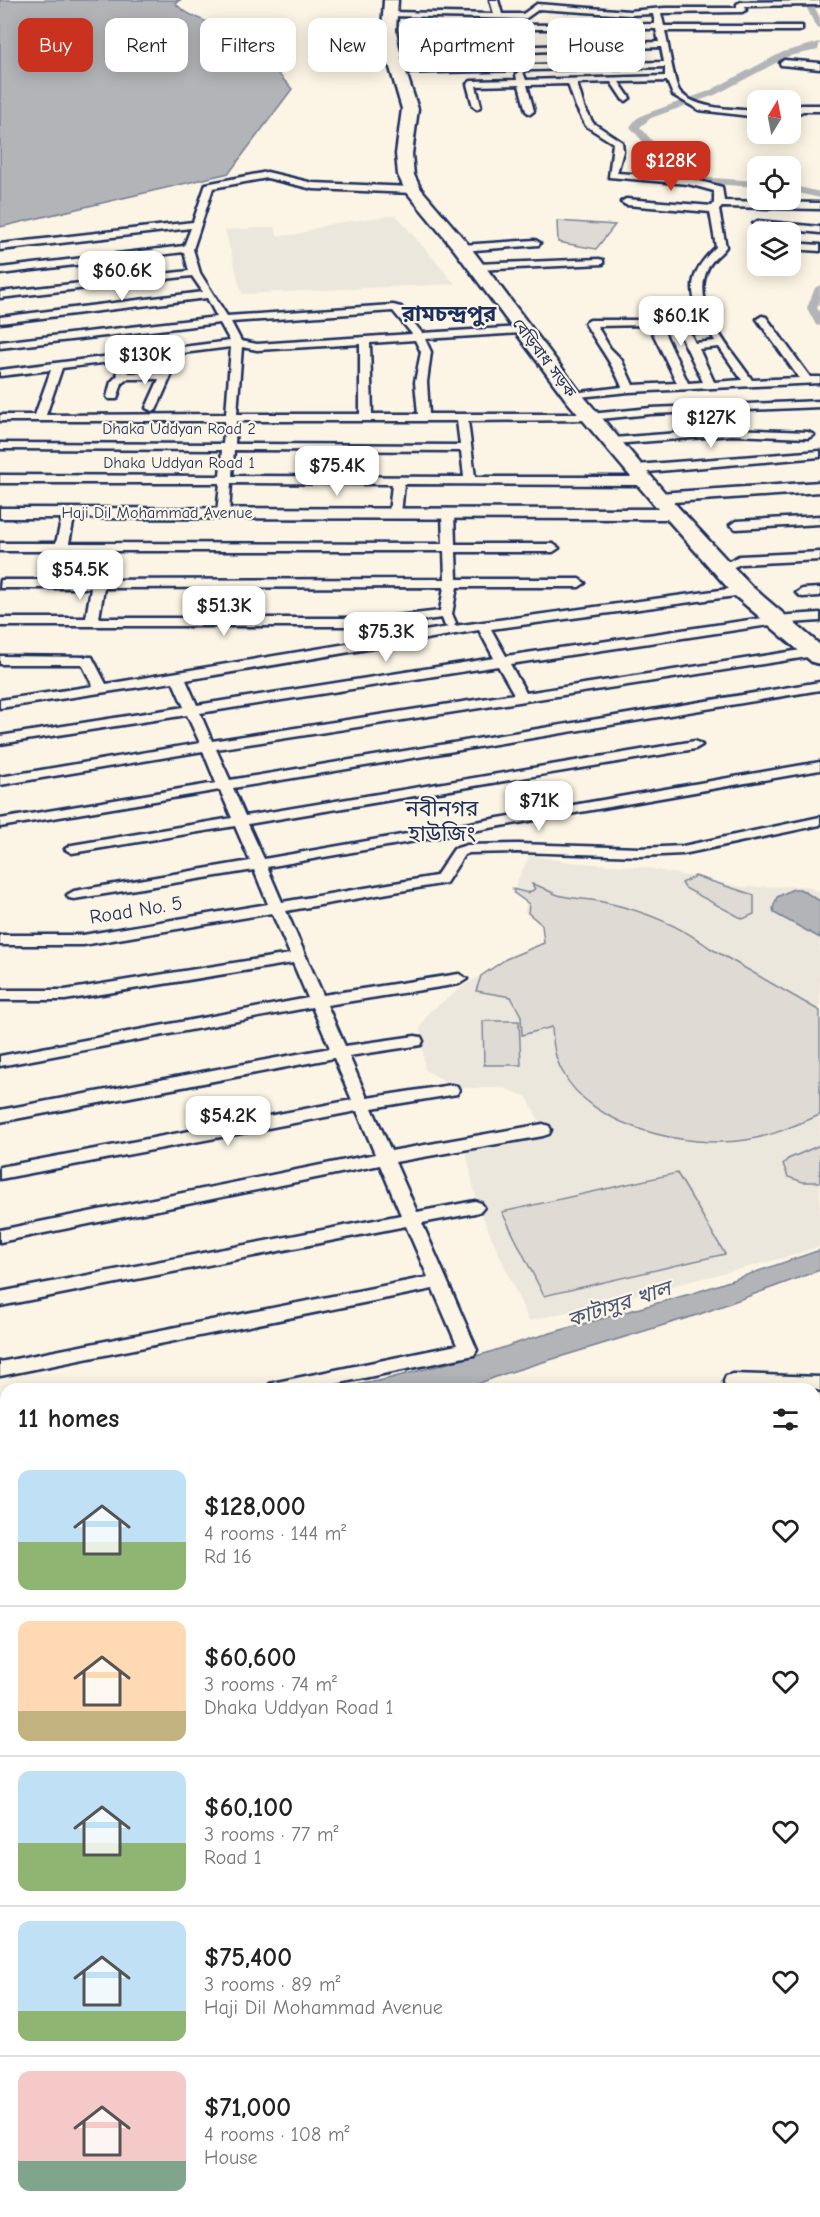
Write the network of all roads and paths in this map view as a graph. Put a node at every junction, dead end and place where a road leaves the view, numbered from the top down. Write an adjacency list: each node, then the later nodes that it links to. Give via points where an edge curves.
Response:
1 (494, 0): 13 (street)
2 (623, 0): 11 (street)
3 (666, 0): 9 (street)
4 (740, 2): 6 (street); 9 (street, via 742,10)
5 (536, 3): 7 (street); 14 (street)
6 (819, 3)
7 (582, 4): 11 (street)
8 (390, 7): 12 (street); 21 (highway, বেড়িবাধ সড়ক)
9 (671, 10): 10 (street)
10 (656, 11): 11 (street); 16 (street)
11 (630, 13)
12 (436, 15): 13 (street); 15 (street)
13 (498, 15): 14 (street)
14 (525, 17)
15 (438, 18)
16 (661, 28): 17 (street); 18 (street); 19 (street)
17 (799, 28)
18 (535, 29)
19 (664, 44): 20 (street); 24 (street)
20 (535, 50)
21 (393, 54): 22 (street); 27 (highway, বেড়িবাধ সড়ক)
22 (399, 54)
23 (784, 63): 25 (street)
24 (669, 64): 26 (street); 30 (street)
25 (820, 66)
26 (535, 68)
27 (399, 69)
28 (400, 72): 40 (highway, বেড়িবাধ সড়ক, via 410,109 404,154 406,175)
29 (520, 72): 32 (street)
30 (670, 78): 31 (street); 39 (street, via 679,95 700,106)
31 (614, 81): 33 (street); 34 (street)
32 (523, 83): 33 (street); 35 (street, via 471,84); 38 (street)
33 (572, 83): 43 (street, via 590,124 617,142 612,175 687,180 719,189)
34 (626, 98)
35 (477, 106)
36 (801, 108): 37 (street)
37 (820, 108)
38 (530, 111)
39 (747, 113)
40 (413, 190): 44 (street, via 313,186 267,175 209,186); 51 (highway, বেড়িবাধ সড়ক)
41 (626, 202): 43 (street)
42 (820, 206): 43 (street)
43 (716, 207): 65 (street, via 721,247 708,259 698,279 702,306)
44 (197, 224): 49 (street); 53 (street)
45 (801, 228): 46 (street)
46 (820, 230)
47 (535, 243): 51 (street)
48 (0, 247): 49 (street)
49 (106, 247): 53 (street); 56 (street); 58 (street)
50 (801, 247): 52 (street)
51 (462, 248): 55 (highway, বেড়িবাধ সড়ক)
52 (820, 248)
53 (188, 249): 57 (street)
54 (599, 262): 55 (street)
55 (477, 267): 66 (highway, বেড়িবাধ সড়ক)
56 (0, 271)
57 (195, 273): 58 (street); 59 (street)
58 (125, 279): 60 (street); 64 (street)
59 (210, 294): 61 (street); 64 (street)
60 (0, 295)
61 (224, 319): 64 (street); 67 (street, via 393,308); 69 (street)
62 (762, 319): 78 (street)
63 (0, 320): 64 (street)
64 (157, 327): 69 (street); 71 (street); 73 (street)
65 (712, 327): 70 (street); 72 (street, via 683,330)
66 (522, 330): 67 (street); 83 (highway, বেড়িবাধ সড়ক)
67 (418, 335): 68 (street); 93 (street, via 426,352 422,382)
68 (365, 340): 69 (street, via 257,347); 92 (street)
69 (237, 343): 91 (street)
70 (722, 344): 72 (street); 79 (street)
71 (0, 345)
72 (692, 346): 80 (street)
73 (117, 358): 74 (street); 76 (street)
74 (57, 367): 75 (street); 90 (street)
75 (0, 373)
76 (123, 376): 84 (street); 86 (street, via 166,376)
77 (820, 380): 78 (street)
78 (807, 381): 79 (street)
79 (749, 383): 80 (street)
80 (710, 385): 81 (street)
81 (684, 386): 82 (street); 82 (street, via 652,322 590,322 606,350 616,359)
82 (630, 388): 83 (street)
83 (573, 396): 87 (highway, বেড়িবাধ সড়ক)
84 (113, 397)
85 (820, 404): 87 (street)
86 (152, 408)
87 (590, 417): 89 (street); 95 (highway, বেড়িবাধ সড়ক)
88 (0, 418): 90 (street)
89 (462, 418): 93 (street); 98 (street)
90 (39, 419): 91 (street)
91 (232, 419): 92 (street); 96 (street)
92 (366, 419): 93 (street)
93 (424, 419)
94 (808, 435): 95 (street, via 732,432)
95 (614, 441): 100 (highway, বেড়িবাধ সড়ক)
96 (228, 445): 97 (street, Dhaka Uddyan Road 2); 98 (street, Dhaka Uddyan Road 2); 102 (street)
97 (0, 446)
98 (466, 448): 104 (street)
99 (820, 454): 100 (street, Dhaka Uddyan Road 1)
100 (641, 475): 104 (street, Dhaka Uddyan Road 1); 106 (highway, বেড়িবাধ সড়ক)
101 (0, 479): 102 (street, Dhaka Uddyan Road 1)
102 (226, 479): 103 (street, Dhaka Uddyan Road 1); 110 (street)
103 (398, 480): 104 (street, Dhaka Uddyan Road 1); 111 (street)
104 (470, 480)
105 (820, 486): 106 (street, Haji Dil Mohammad Avenue)
106 (666, 506): 109 (street, Haji Dil Mohammad Avenue); 119 (highway, বেড়িবাধ সড়ক)
107 (0, 513): 108 (street, Haji Dil Mohammad Avenue)
108 (69, 513): 110 (street, Haji Dil Mohammad Avenue); 115 (street)
109 (448, 513): 111 (street, Haji Dil Mohammad Avenue); 116 (street)
110 (224, 514): 111 (street, Haji Dil Mohammad Avenue)
111 (395, 514)
112 (820, 520): 113 (street)
113 (736, 525)
114 (0, 548): 115 (street)
115 (62, 548): 116 (street); 123 (street)
116 (449, 548): 117 (street); 120 (street)
117 (553, 548)
118 (820, 556): 119 (street, via 739,560)
119 (721, 568): 125 (highway, বেড়িবাধ সড়ক)
120 (451, 583): 121 (street); 124 (street); 128 (street)
121 (579, 583)
122 (2, 584): 123 (street)
123 (54, 584): 124 (street)
124 (98, 584): 132 (street)
125 (743, 591): 130 (highway, বেড়িবাধ সড়ক); 133 (street)
126 (802, 592): 127 (street)
127 (820, 592)
128 (446, 614): 132 (street, via 379,622); 134 (street)
129 (820, 617): 130 (street)
130 (776, 620): 135 (highway, বেড়িবাধ সড়ক); 137 (street)
131 (0, 622): 132 (street)
132 (92, 622)
133 (483, 626): 134 (street); 137 (street)
134 (452, 630): 138 (street)
135 (817, 652): 141 (street)
136 (0, 660): 140 (street, via 87,660)
137 (502, 661): 141 (street); 143 (street)
138 (178, 676): 140 (street); 143 (street)
139 (820, 686): 149 (street)
140 (101, 688): 142 (street)
141 (522, 697): 146 (street)
142 (0, 704)
143 (192, 710): 144 (street); 146 (street)
144 (0, 740)
145 (695, 745): 151 (street)
146 (207, 746): 148 (street); 149 (street)
147 (820, 766): 153 (street)
148 (0, 781)
149 (225, 786): 151 (street); 152 (street)
150 (820, 821): 155 (street, via 683,850)
151 (241, 822): 154 (street); 156 (street)
152 (0, 823)
153 (452, 832): 155 (street, via 462,835); 156 (street)
154 (72, 849)
155 (471, 849): 158 (street, Road No. 5, via 459,852 441,880)
156 (258, 864): 157 (street); 158 (street)
157 (74, 895)
158 (278, 908): 159 (street, Road No. 5, via 83,940); 160 (street)
159 (0, 940)
160 (298, 957): 162 (street, via 64,995); 163 (street)
161 (459, 979): 163 (street)
162 (0, 995)
163 (318, 1002): 165 (street); 166 (street)
164 (415, 1041): 165 (street)
165 (339, 1052): 168 (street); 169 (street)
166 (0, 1061)
167 (451, 1090): 168 (street)
168 (362, 1104): 171 (street); 172 (street)
169 (0, 1116)
170 (543, 1130): 171 (street)
171 (385, 1158): 174 (street); 175 (street)
172 (0, 1173)
173 (475, 1207): 174 (street)
174 (411, 1219): 176 (street); 177 (street)
175 (0, 1236)
176 (438, 1281): 178 (street); 179 (street, via 468,1350)
177 (0, 1299)
178 (0, 1369)
179 (306, 1383)
180 (733, 1383): 181 (street)
181 (791, 1383)

